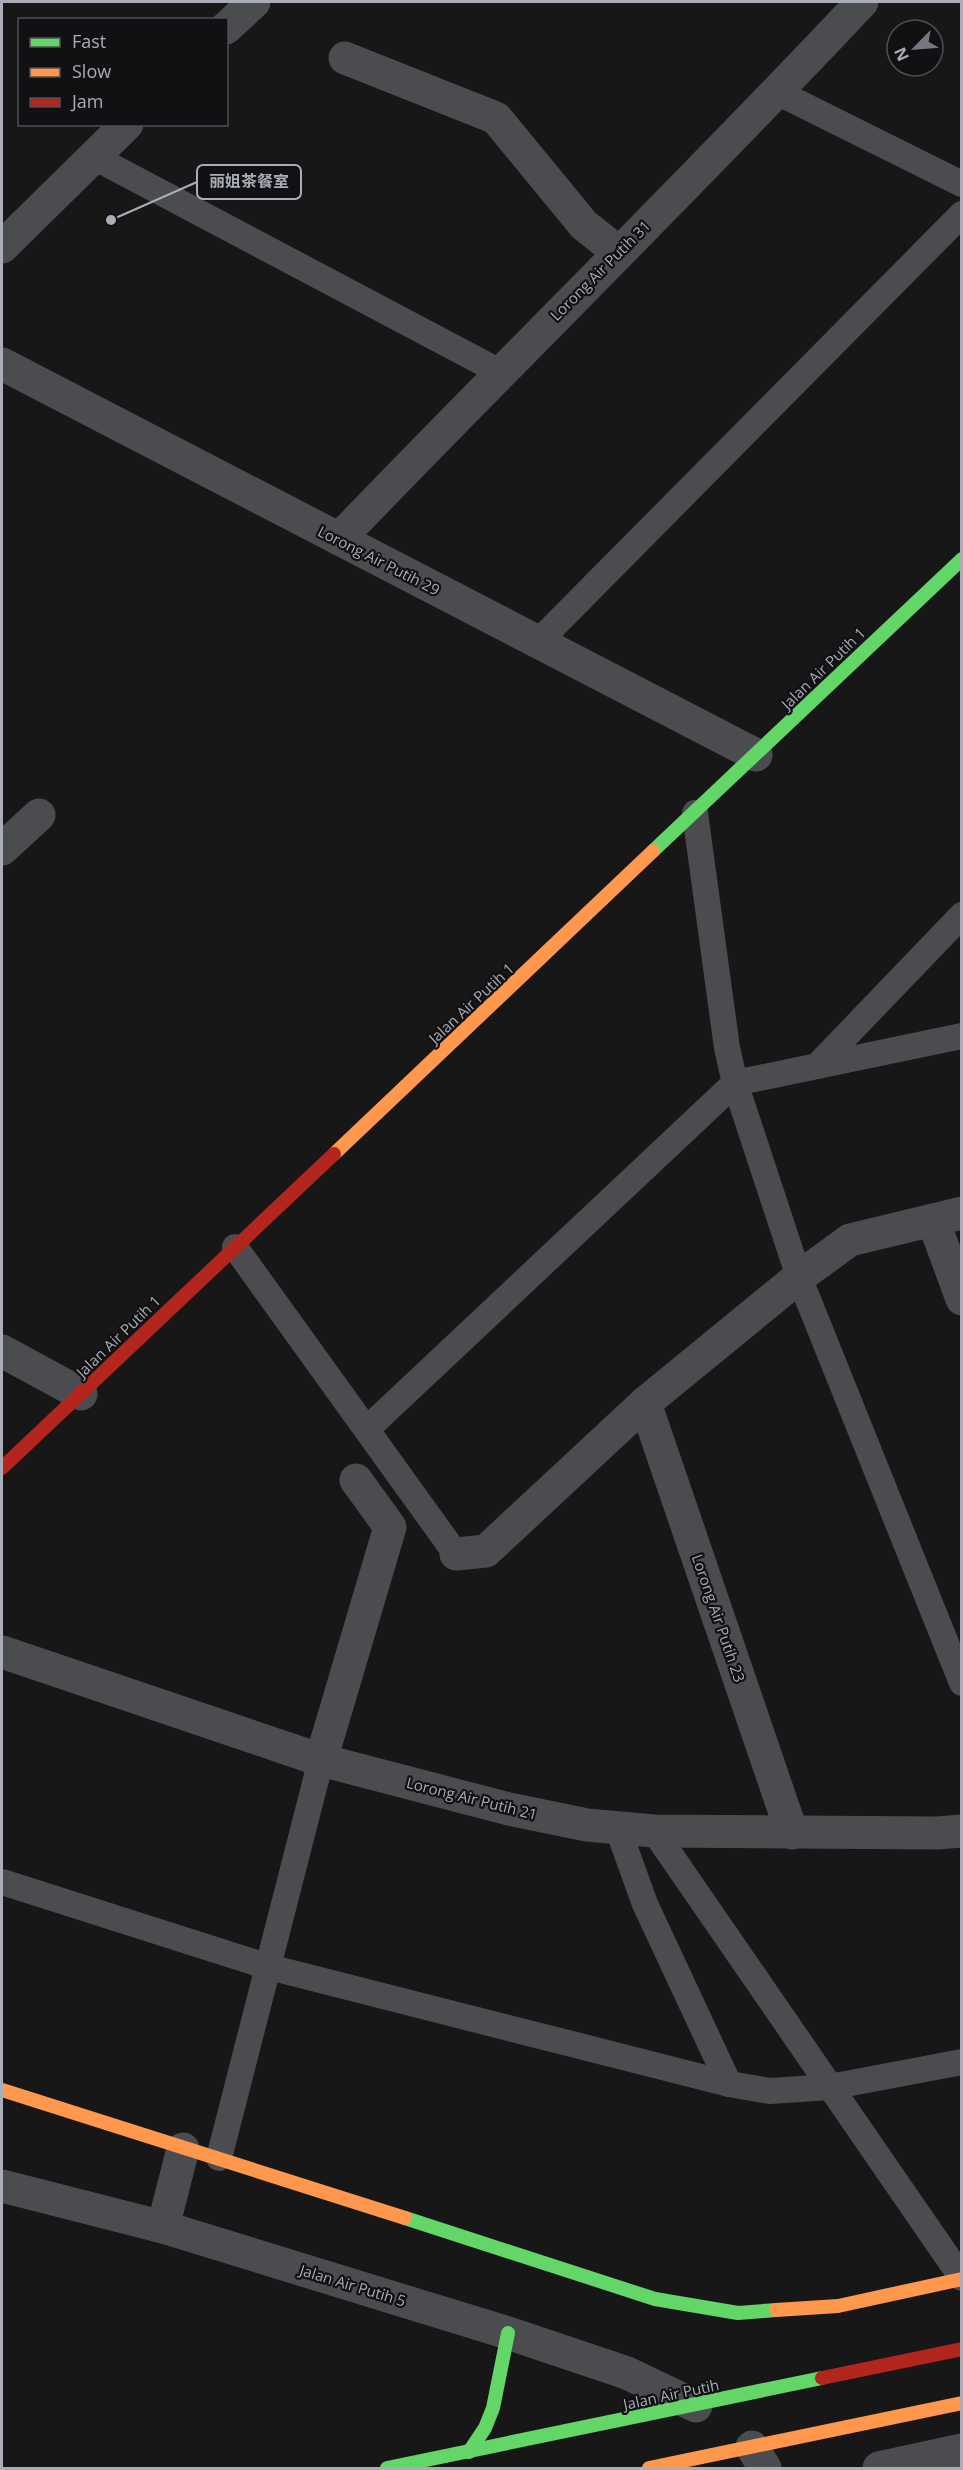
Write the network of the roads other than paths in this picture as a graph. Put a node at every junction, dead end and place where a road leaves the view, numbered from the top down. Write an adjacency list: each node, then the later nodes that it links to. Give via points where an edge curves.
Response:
1 (254, 2): 3 (street)
2 (862, 2): 5 (street, Lorong Air Putih 31)
3 (228, 26)
4 (345, 58): 11 (street, via 496,118 584,225)
5 (777, 92): 8 (lane); 11 (street, Lorong Air Putih 31)
6 (125, 126): 7 (street)
7 (93, 157): 10 (street); 13 (lane)
8 (962, 184)
9 (962, 214): 16 (lane)
10 (2, 247)
11 (618, 252): 13 (street, Lorong Air Putih 31)
12 (2, 364): 14 (street, Lorong Air Putih 29)
13 (500, 372): 14 (street, Lorong Air Putih 31)
14 (339, 539): 16 (street, Lorong Air Putih 29)
15 (962, 559): 17 (street, Jalan Air Putih 1)
16 (538, 642): 17 (street, Lorong Air Putih 29)
17 (756, 755): 18 (street, Jalan Air Putih 1)
18 (695, 813): 24 (lane); 26 (street, Jalan Air Putih 1)
19 (39, 815): 20 (street)
20 (2, 849)
21 (962, 915): 23 (lane)
22 (962, 1036): 23 (lane)
23 (817, 1066): 24 (lane)
24 (735, 1083): 27 (lane); 32 (lane)
25 (947, 1216): 27 (street, via 850,1240); 28 (street)
26 (235, 1247): 30 (street, Jalan Air Putih 1); 32 (lane)
27 (800, 1276): 31 (street); 37 (lane)
28 (962, 1299)
29 (2, 1351): 30 (street)
30 (81, 1394): 33 (street, Jalan Air Putih 1)
31 (645, 1403): 35 (street, via 486,1551); 42 (street, Lorong Air Putih 23)
32 (367, 1429): 35 (lane)
33 (2, 1468)
34 (356, 1480): 38 (street, via 390,1527)
35 (456, 1554)
36 (2, 1652): 38 (street, Lorong Air Putih 21)
37 (962, 1683)
38 (321, 1760): 39 (street, Lorong Air Putih 21, via 509,1809); 44 (lane)
39 (618, 1829): 40 (street, Lorong Air Putih 21); 46 (lane, via 645,1904)
40 (654, 1832): 42 (street, Lorong Air Putih 21); 47 (lane)
41 (962, 1832): 42 (street, Lorong Air Putih 21)
42 (792, 1833)
43 (2, 1882): 44 (lane)
44 (269, 1967): 46 (lane); 50 (lane)
45 (962, 2062): 47 (lane)
46 (729, 2084): 47 (lane, via 770,2091)
47 (830, 2087): 53 (lane)
48 (2, 2090): 49 (street)
49 (183, 2149): 50 (street); 52 (street)
50 (219, 2158): 53 (street, via 655,2299 738,2313 838,2306)
51 (2, 2186): 52 (street, Jalan Air Putih 5)
52 (163, 2227): 54 (street, Jalan Air Putih 5)
53 (962, 2278)
54 (508, 2333): 57 (street, Jalan Air Putih 5, via 627,2373); 60 (street, via 493,2408)
55 (962, 2349): 57 (street, Jalan Air Putih)
56 (962, 2403): 58 (street)
57 (701, 2409): 60 (street, Jalan Air Putih)
58 (750, 2450): 62 (street)
59 (962, 2450): 63 (street)
60 (469, 2452): 61 (street, Jalan Air Putih)
61 (387, 2469)
62 (649, 2469)
63 (879, 2469)

